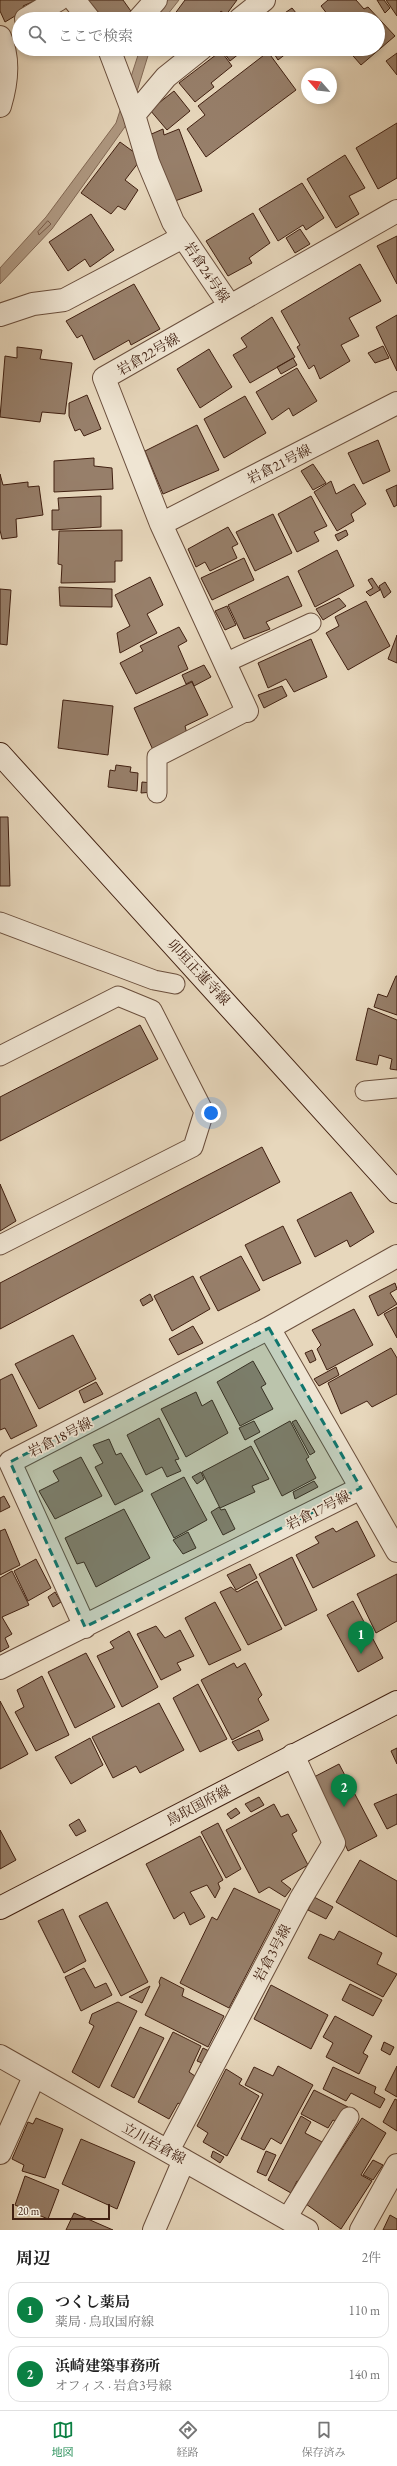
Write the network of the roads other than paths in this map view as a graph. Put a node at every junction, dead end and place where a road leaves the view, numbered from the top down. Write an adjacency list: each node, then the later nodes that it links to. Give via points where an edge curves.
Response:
1 (58, 0): 5 (street)
2 (74, 0): 6 (street)
3 (156, 0): 7 (street)
4 (264, 0): 8 (street)
5 (38, 12)
6 (83, 12)
7 (145, 12)
8 (249, 12)
9 (12, 27): 10 (street)
10 (0, 39): 13 (street, via 5,47 7,73)
11 (111, 56): 14 (street, 岩倉24号線)
12 (192, 56): 14 (street, via 166,77)
13 (0, 106)
14 (134, 115): 16 (street, 岩倉24号線, via 154,175 173,222)
15 (397, 211): 17 (street, 岩倉22号線)
16 (183, 237): 17 (street, 岩倉24号線); 18 (street, via 64,300 33,304)
17 (230, 306): 20 (street, 岩倉22号線, via 104,378)
18 (0, 315)
19 (397, 403): 20 (street, 岩倉21号線)
20 (161, 524): 22 (street, 岩倉22号線)
21 (311, 623): 22 (lane)
22 (226, 663): 23 (street, 岩倉22号線)
23 (247, 710): 25 (lane, via 157,757)
24 (0, 754): 31 (street, 卯垣正蓮寺線)
25 (156, 793)
26 (0, 922): 27 (lane, via 154,980)
27 (175, 984)
28 (0, 1056): 32 (lane, via 118,996 152,1010 204,1112 193,1147)
29 (397, 1088): 30 (lane)
30 (365, 1091)
31 (397, 1192)
32 (0, 1245)
33 (397, 1256): 34 (street)
34 (269, 1328): 35 (street, 岩倉17号線); 37 (street, 岩倉18号線, via 10,1462)
35 (361, 1488): 36 (street); 37 (street, 岩倉17号線)
36 (397, 1551)
37 (85, 1626): 38 (street, 岩倉17号線)
38 (0, 1668)
39 (397, 1702): 40 (street, 鳥取国府線)
40 (293, 1755): 41 (street, 鳥取国府線); 46 (street, 岩倉3号線, via 334,1843 300,1900)
41 (0, 1908)
42 (0, 2056): 43 (street, 立川岩倉線)
43 (34, 2077): 45 (street); 46 (street, 立川岩倉線)
44 (349, 2117): 48 (lane)
45 (0, 2153)
46 (176, 2155): 48 (street, 立川岩倉線); 49 (street)
47 (397, 2165): 51 (street)
48 (287, 2218): 50 (street, 立川岩倉線)
49 (154, 2230)
50 (308, 2230)
51 (361, 2230)

